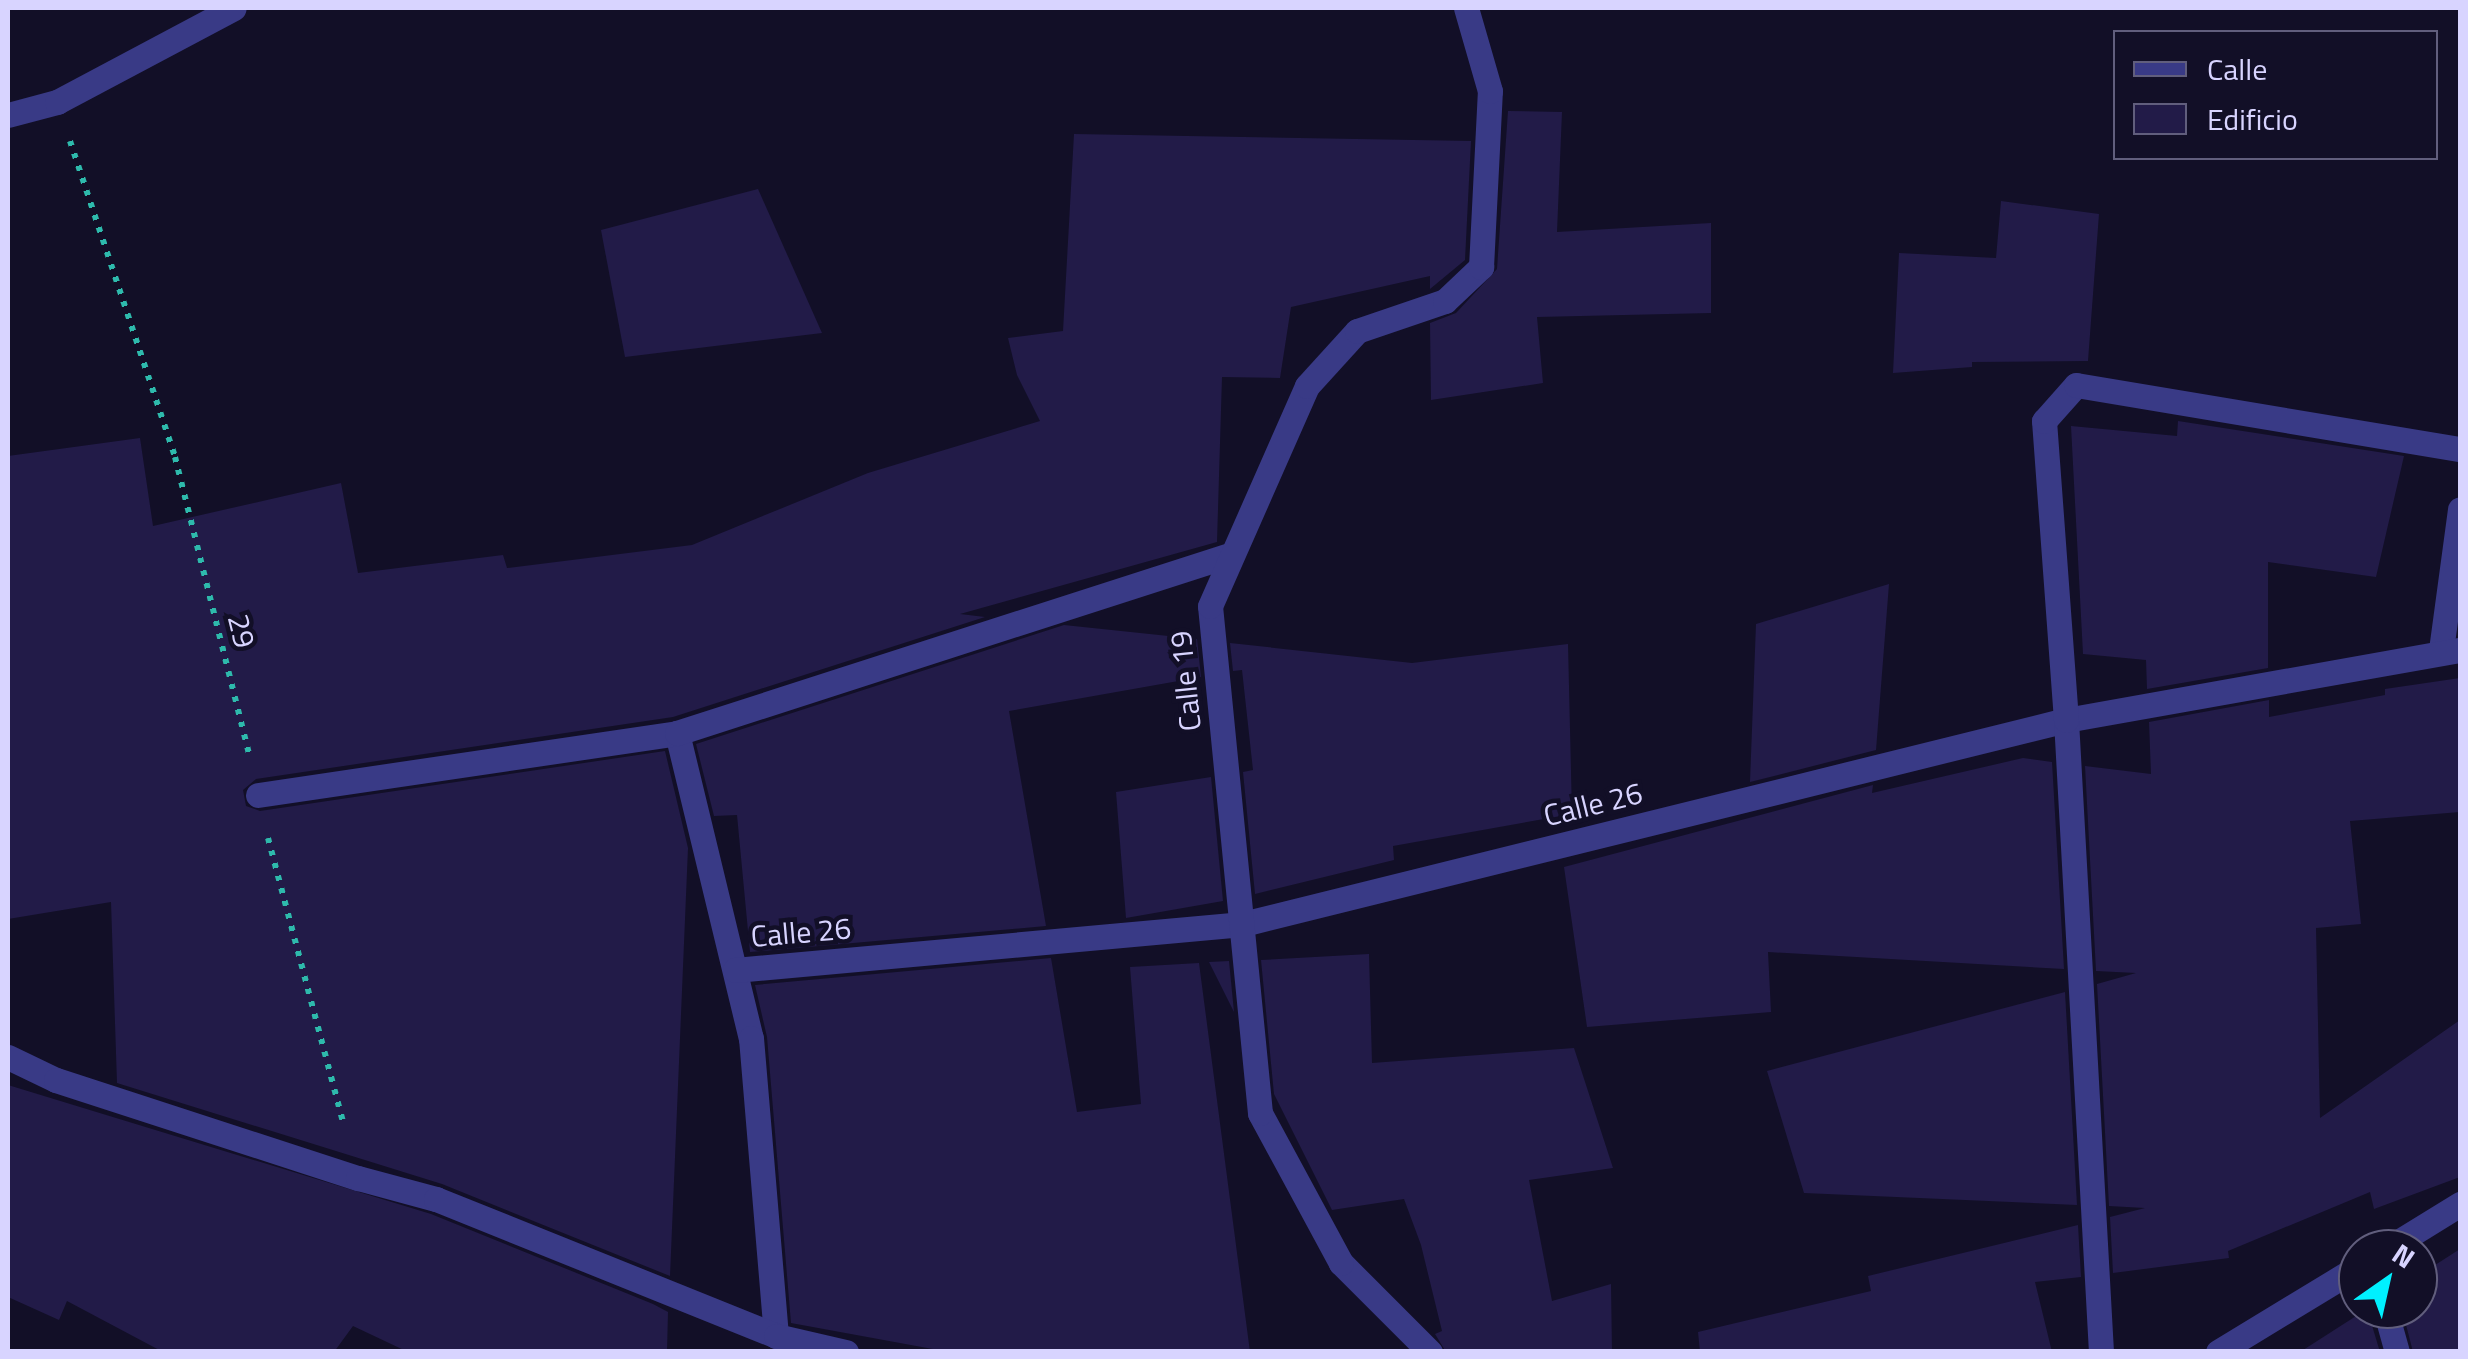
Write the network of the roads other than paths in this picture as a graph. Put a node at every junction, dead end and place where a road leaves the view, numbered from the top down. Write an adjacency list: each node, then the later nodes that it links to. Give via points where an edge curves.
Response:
1 (234, 8): 3 (street, via 57,102)
2 (1466, 8): 6 (street, Calle 19, via 1490,91 1481,267 1444,301 1357,331 1307,386)
3 (8, 115)
4 (2460, 449): 8 (street, via 2076,386 2044,421)
5 (2460, 509): 7 (street)
6 (1228, 555): 9 (street); 11 (street, Calle 19, via 1210,606)
7 (2451, 650): 8 (street, Calle 26)
8 (2066, 720): 11 (street, Calle 26); 20 (street)
9 (677, 733): 10 (street); 12 (street, Calle 26)
10 (258, 796)
11 (1243, 924): 12 (street, Calle 26); 19 (street, Calle 19, via 1260,1114 1341,1263)
12 (734, 970): 17 (street, Calle 26, via 751,1038)
13 (8, 1057): 17 (street, via 56,1080 436,1198)
14 (2460, 1204): 15 (street)
15 (2419, 1229)
16 (2338, 1279): 21 (street)
17 (776, 1336): 18 (street)
18 (846, 1352)
19 (1430, 1352)
20 (2101, 1352)
21 (2218, 1352)

